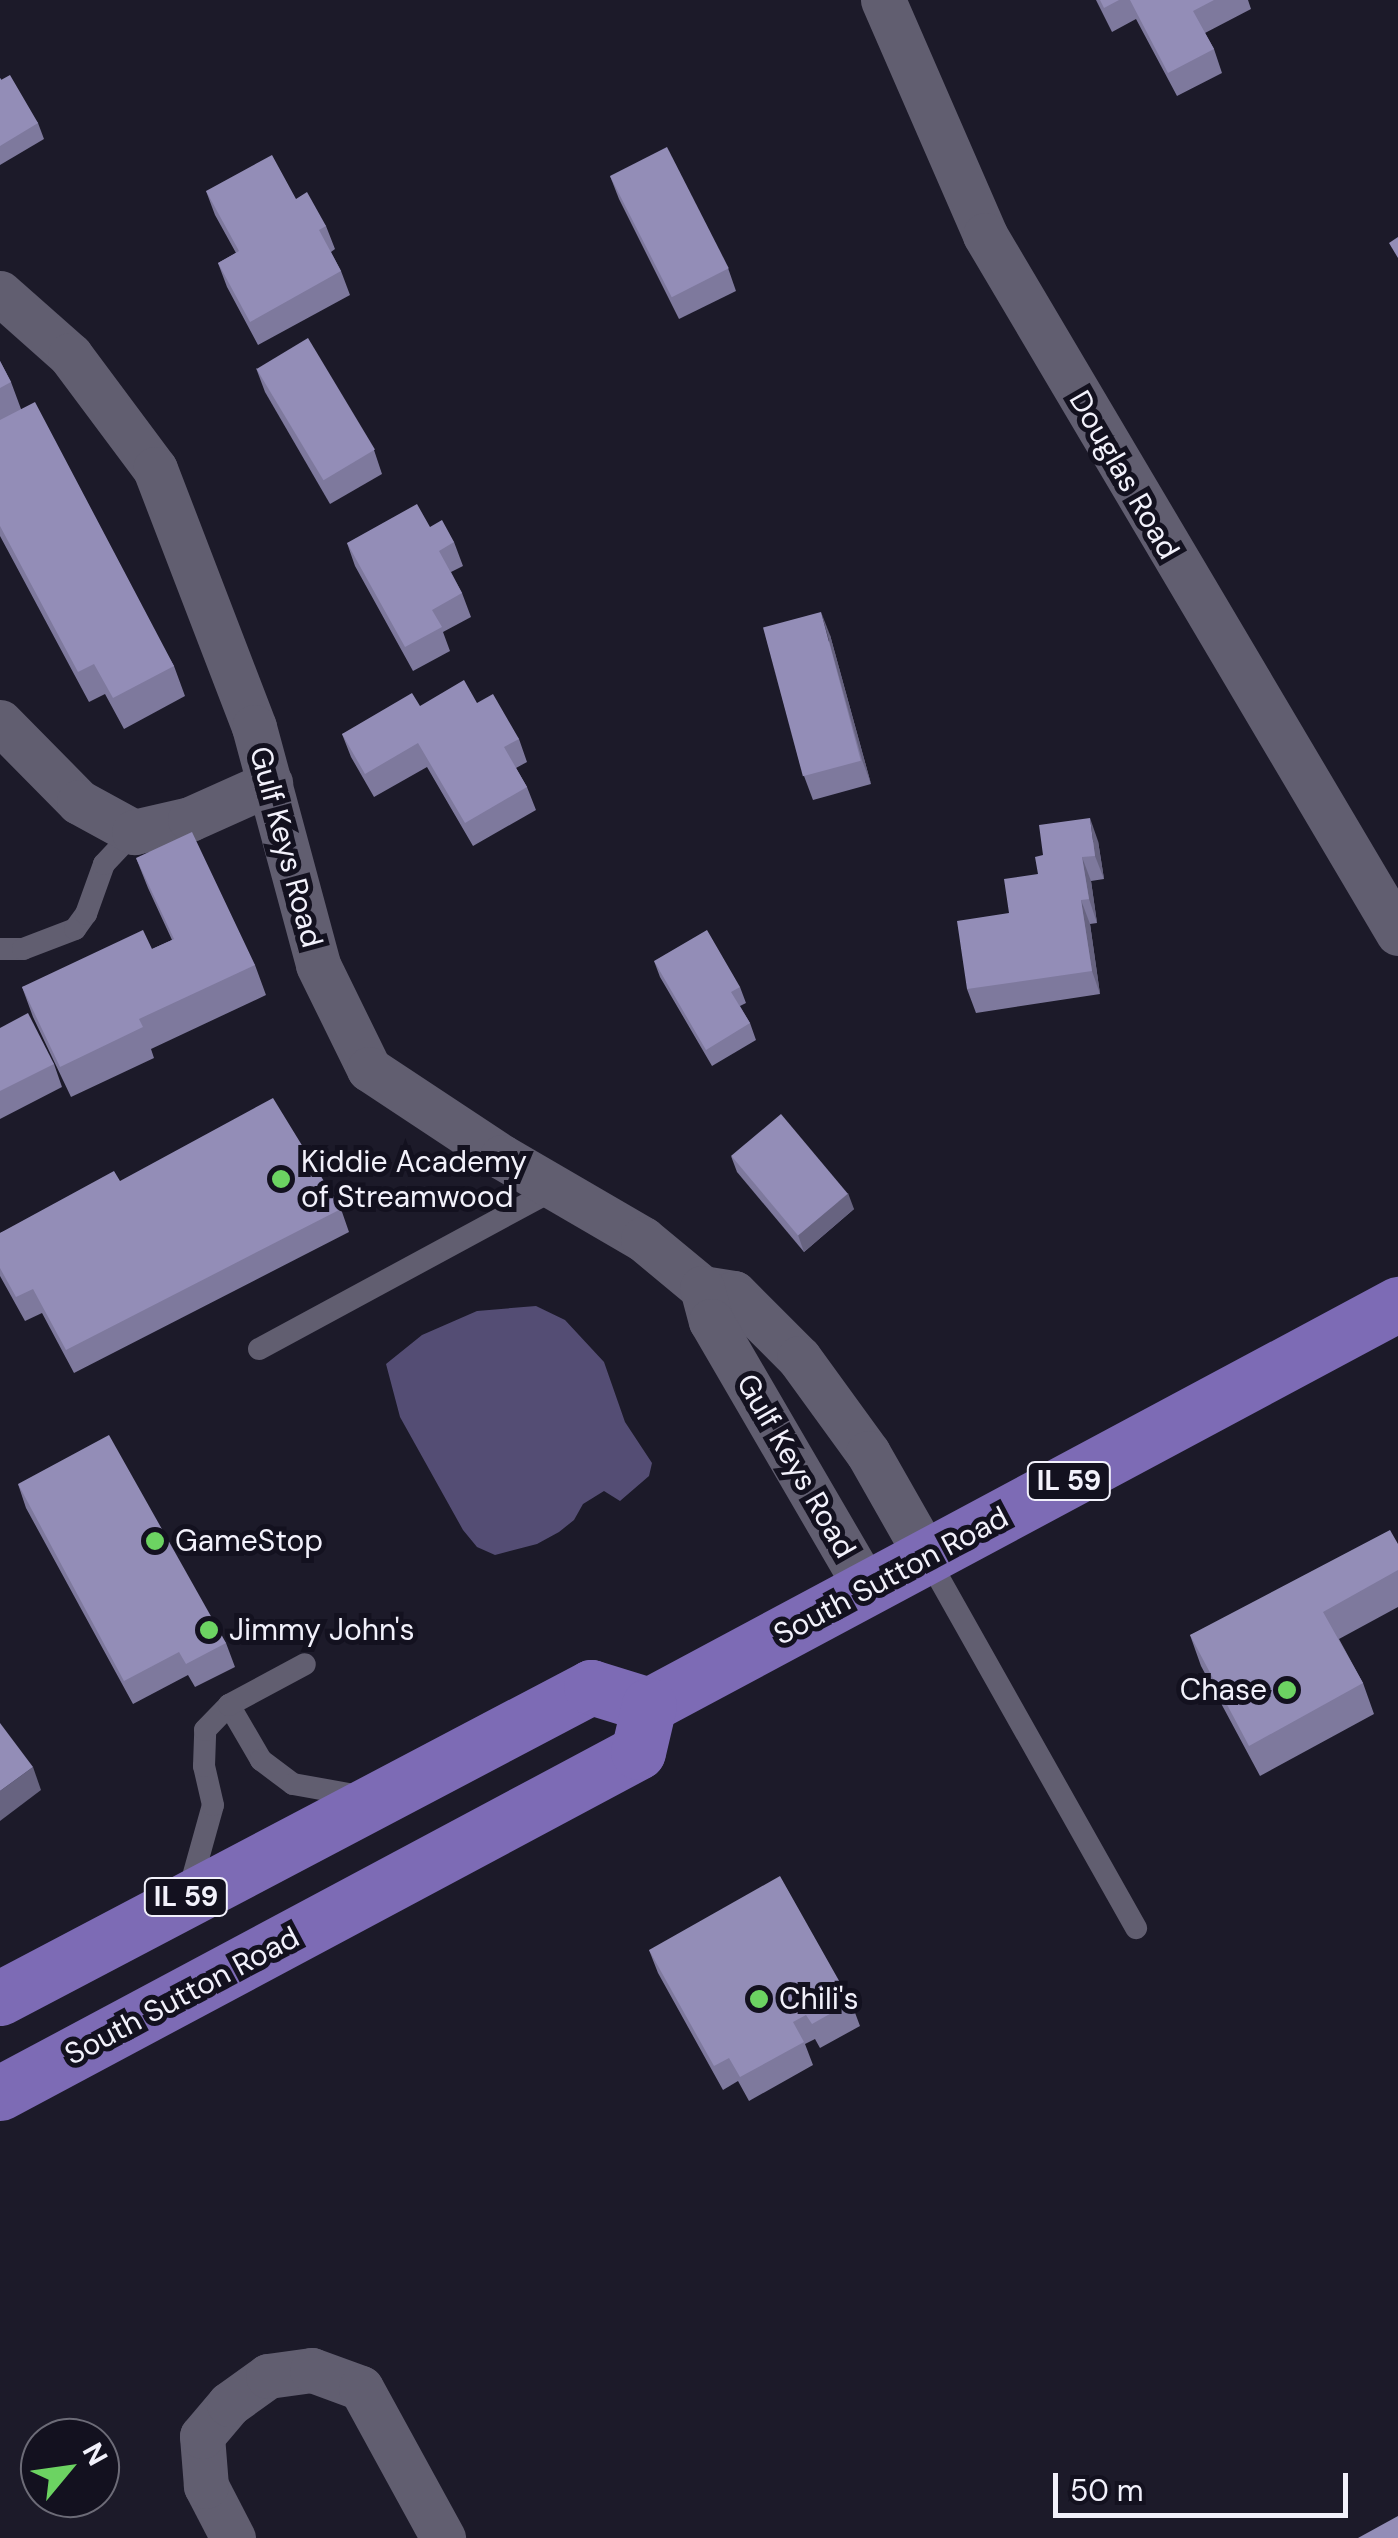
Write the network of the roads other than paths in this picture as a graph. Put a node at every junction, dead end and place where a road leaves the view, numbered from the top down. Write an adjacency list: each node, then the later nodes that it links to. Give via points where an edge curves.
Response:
1 (883, 0): 6 (street, Douglas Road, via 984,235)
2 (0, 293): 4 (street, Gulf Keys Road, via 70,355 156,469)
3 (5, 736): 5 (street, via 78,802)
4 (270, 783): 5 (street, via 190,819); 8 (street, Gulf Keys Road, via 318,965 369,1069)
5 (134, 832): 7 (lane, via 104,864 75,929 24,950)
6 (1398, 933)
7 (0, 949)
8 (556, 1188): 9 (street, Gulf Keys Road, via 643,1239); 11 (lane)
9 (702, 1288): 12 (street, Gulf Keys Road, via 734,1293 799,1358 868,1452); 13 (street, Gulf Keys Road, via 711,1321)
10 (1398, 1304): 12 (main road, South Sutton Road / IL 59)
11 (259, 1349)
12 (926, 1557): 13 (main road, South Sutton Road / IL 59); 19 (lane)
13 (867, 1589): 15 (main road, South Sutton Road / IL 59)
14 (306, 1664): 16 (lane)
15 (649, 1704): 17 (main road, IL 59, via 591,1686); 21 (main road, South Sutton Road, via 638,1752)
16 (228, 1705): 17 (lane, via 262,1760 294,1784); 18 (lane, via 205,1730 213,1806)
17 (374, 1798): 18 (main road, IL 59)
18 (186, 1898): 20 (main road, IL 59)
19 (1136, 1928)
20 (0, 1998)
21 (0, 2094)
22 (232, 2538): 23 (street, via 206,2486 202,2436 268,2376 312,2370 361,2388)
23 (443, 2538)

